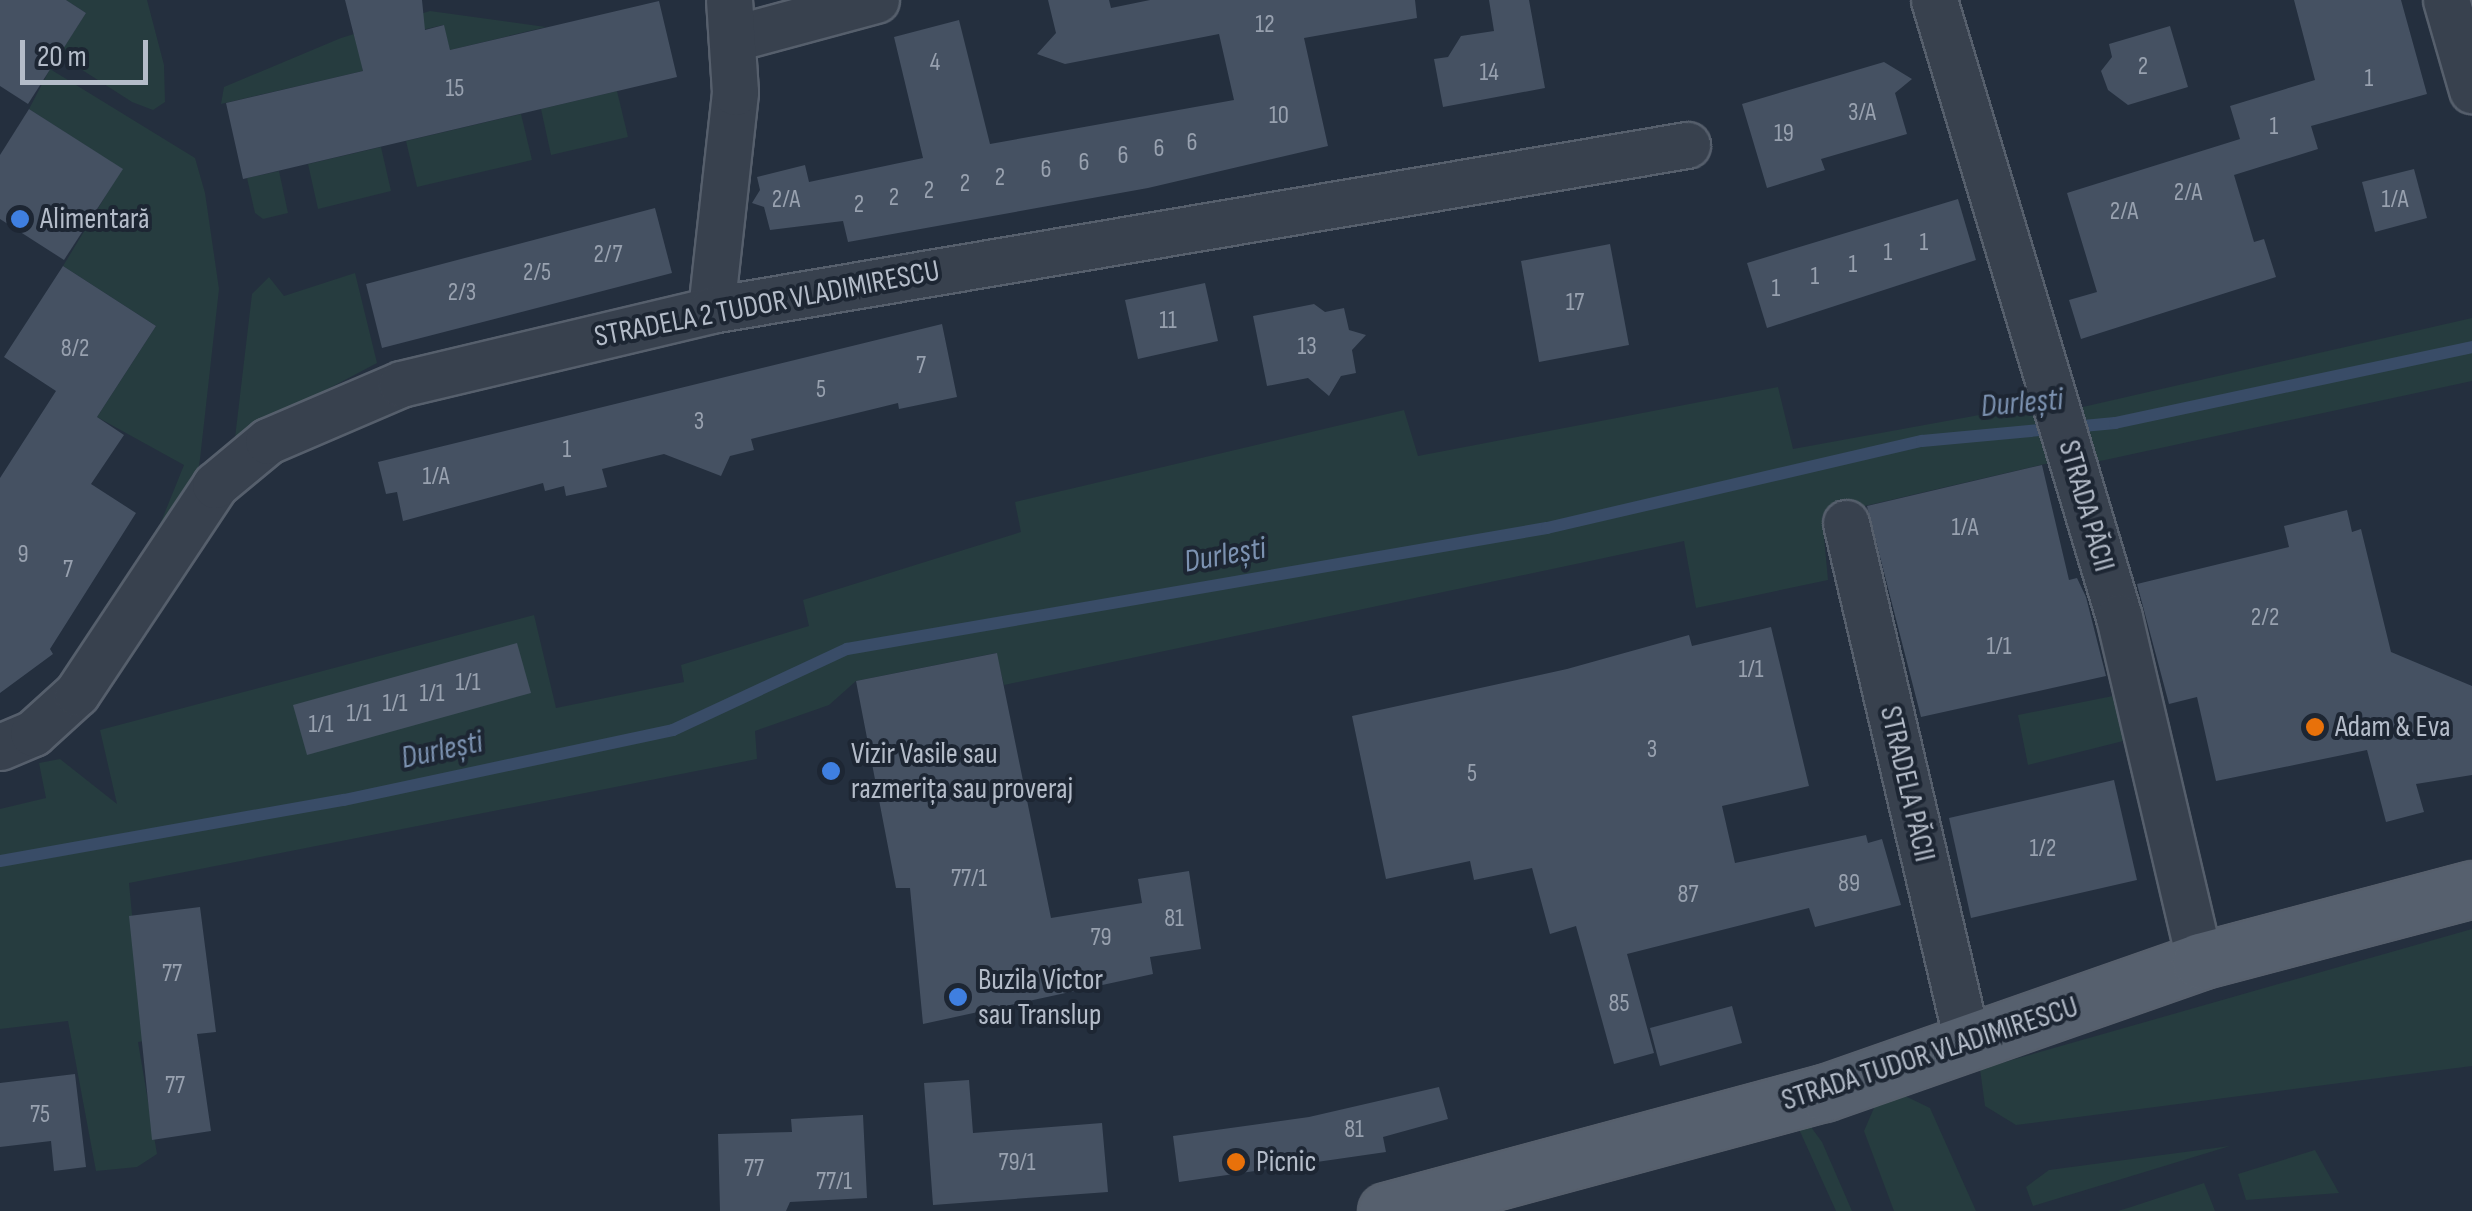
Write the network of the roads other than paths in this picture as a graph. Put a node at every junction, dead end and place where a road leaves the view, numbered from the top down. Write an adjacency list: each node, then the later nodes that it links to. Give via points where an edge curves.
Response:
1 (876, 0): 4 (street)
2 (1934, 0): 11 (street, STRADA PĂCII, via 2119,617)
3 (2446, 0): 5 (street)
4 (732, 19): 7 (street, via 730,162)
5 (2472, 90)
6 (1688, 145): 7 (street, STRADELA 2 TUDOR VLADIMIRESCU)
7 (711, 310): 9 (street, STRADELA 2 TUDOR VLADIMIRESCU, via 400,384 268,441 215,485 76,693 32,733)
8 (1846, 522): 12 (street, STRADELA PĂCII)
9 (0, 748)
10 (2472, 889): 11 (main road, STRADA TUDOR VLADIMIRESCU)
11 (2200, 961): 12 (main road, STRADA TUDOR VLADIMIRESCU)
12 (1968, 1045): 13 (main road, STRADA TUDOR VLADIMIRESCU, via 1824,1093)
13 (1386, 1211)

